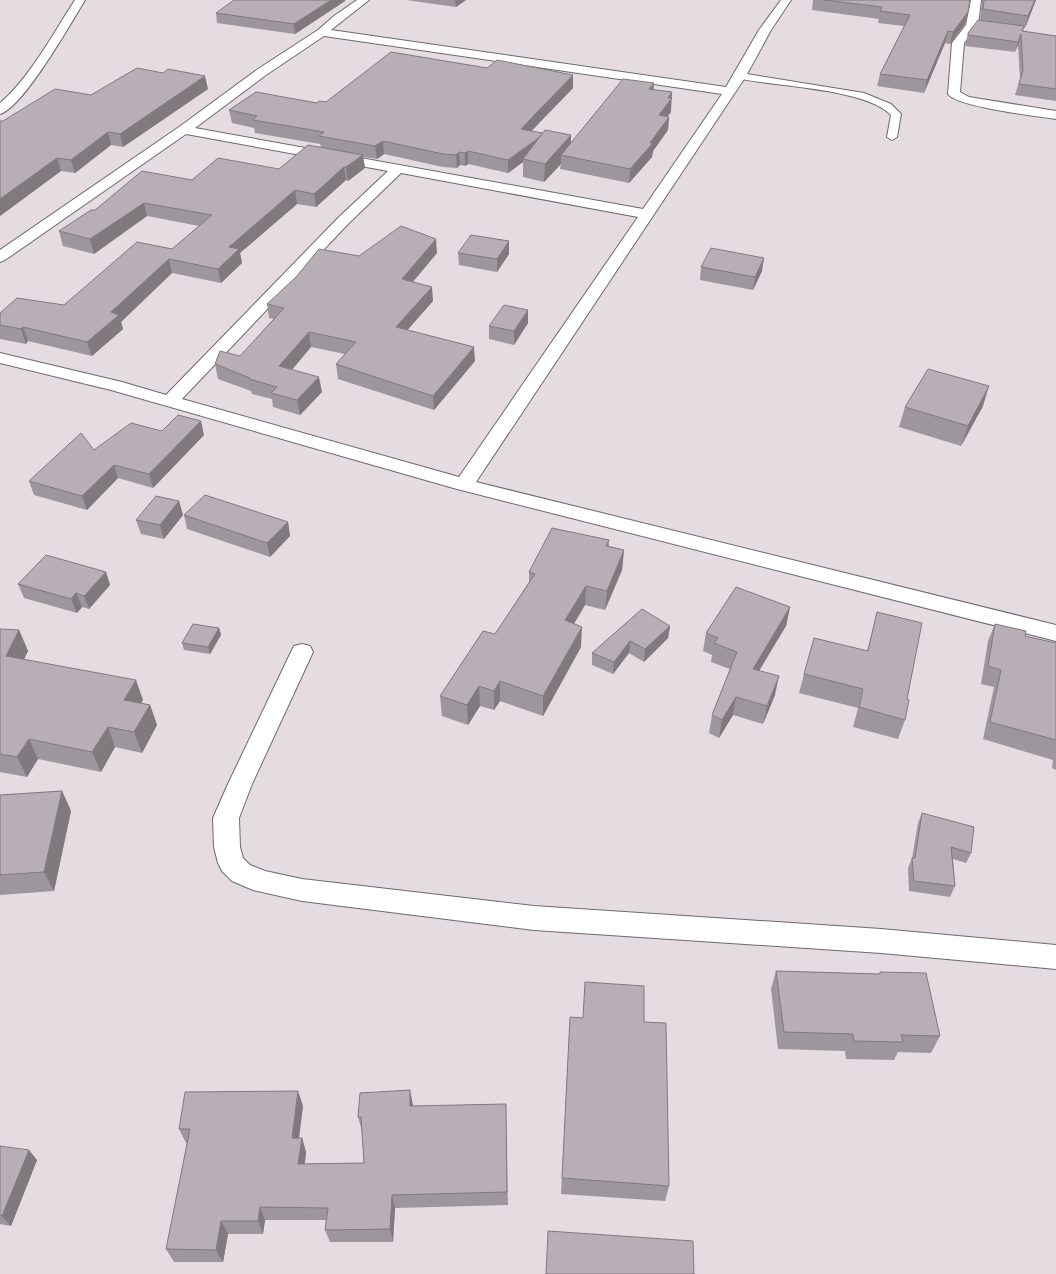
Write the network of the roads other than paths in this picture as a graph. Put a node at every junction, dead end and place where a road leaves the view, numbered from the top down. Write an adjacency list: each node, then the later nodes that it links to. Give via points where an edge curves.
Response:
1 (80, 0): 8 (street, via 37,67 13,98)
2 (364, 0): 5 (street)
3 (786, 0): 6 (street, via 765,30)
4 (976, 0): 9 (street, via 976,26 958,43 954,94 966,100)
5 (322, 32): 7 (street); 10 (street, via 262,72)
6 (740, 76): 7 (street); 11 (lane, via 861,96 888,106 896,114)
7 (729, 91): 13 (street)
8 (0, 110)
9 (1056, 115)
10 (184, 130): 12 (street); 14 (street)
11 (892, 137)
12 (399, 168): 13 (street); 16 (street, via 343,221)
13 (648, 214): 17 (street)
14 (0, 257)
15 (0, 358): 16 (street)
16 (170, 401): 17 (street)
17 (464, 485): 18 (street)
18 (1056, 633)
19 (302, 652): 20 (street, via 226,818 226,847 231,863 241,874 262,882 302,890 534,918 881,941)
20 (1056, 957)

